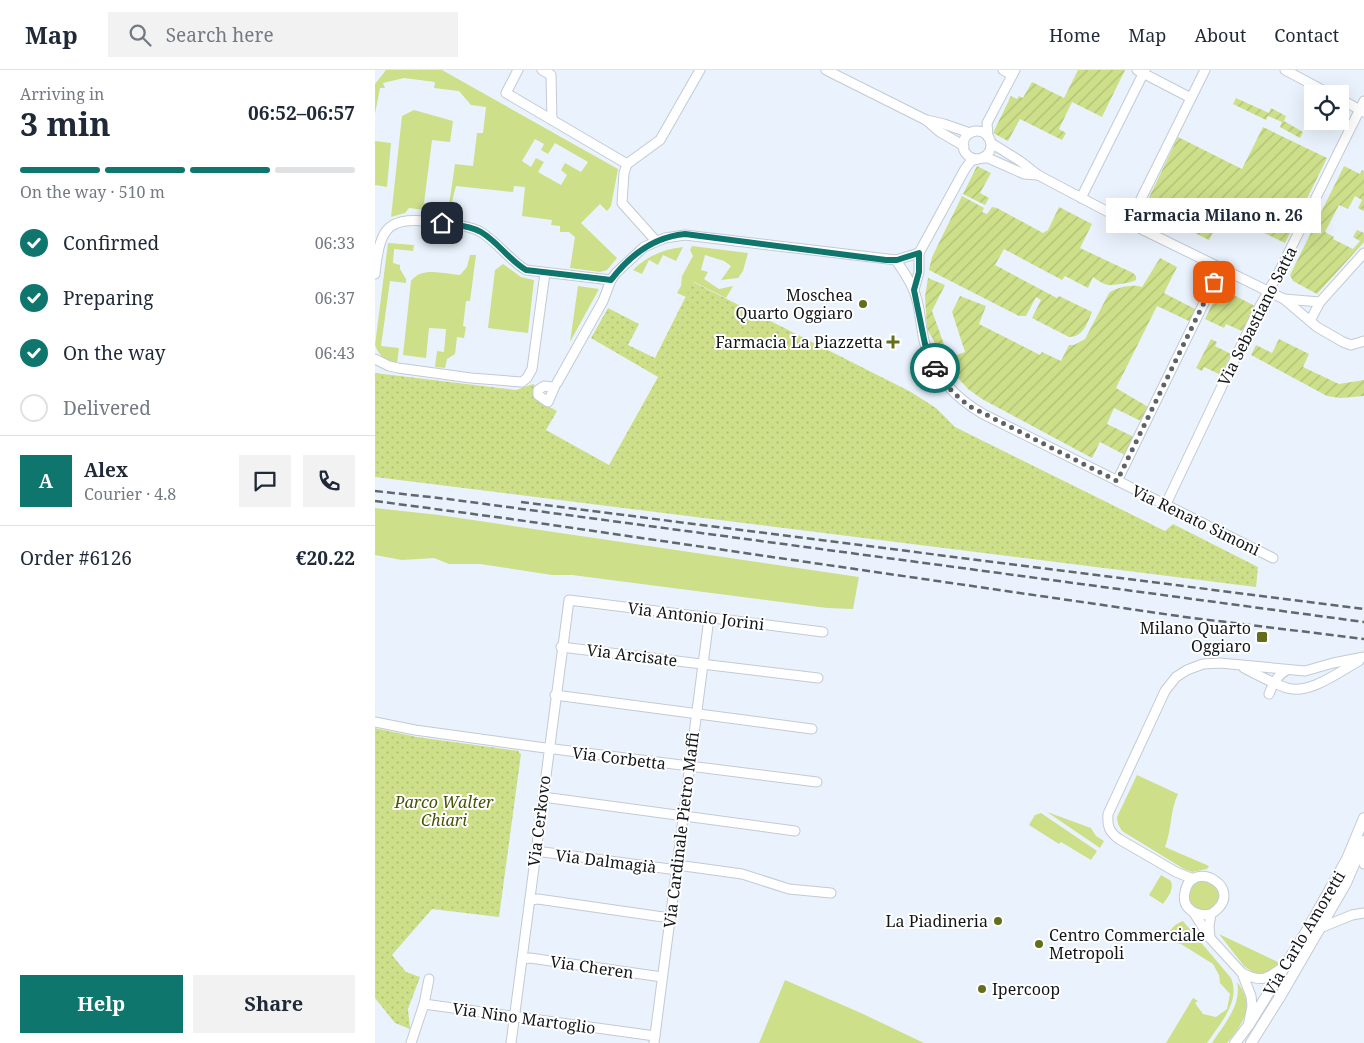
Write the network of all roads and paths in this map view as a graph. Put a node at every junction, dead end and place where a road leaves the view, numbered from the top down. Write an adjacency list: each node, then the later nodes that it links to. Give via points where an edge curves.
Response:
1 (518, 70): 14 (street, via 506,93)
2 (542, 70): 14 (street, via 551,75)
3 (700, 70): 21 (street, via 660,140)
4 (826, 70): 15 (street)
5 (1003, 70): 9 (street)
6 (1205, 70): 11 (street)
7 (1285, 70): 10 (street)
8 (1142, 71): 11 (street); 24 (street)
9 (1014, 72): 16 (street)
10 (1313, 85)
11 (1191, 98): 25 (street)
12 (1349, 102): 13 (street)
13 (1363, 107): 35 (street, Via Sebastiano Satta)
14 (551, 120): 21 (street)
15 (926, 120): 17 (street); 19 (street)
16 (987, 123): 17 (street); 18 (street)
17 (974, 132): 18 (street, via 983,133); 19 (street, via 964,140)
18 (989, 140): 20 (street, via 989,152); 23 (street)
19 (965, 150): 20 (street, via 973,158); 22 (street)
20 (980, 158): 22 (street, Via Renato Simoni, via 971,161); 23 (street, via 988,158 1024,174)
21 (627, 164): 26 (street, via 622,204)
22 (965, 169): 27 (street, Via Renato Simoni)
23 (1038, 175): 24 (street)
24 (1081, 198): 25 (street)
25 (1129, 223): 30 (street)
26 (656, 241): 29 (street, via 685,234); 33 (street, via 644,247)
27 (919, 253): 29 (street); 34 (street, Via Renato Simoni, via 919,272)
28 (1364, 253): 37 (street)
29 (897, 260): 34 (street, Via Renato Simoni)
30 (1221, 268): 35 (street); 42 (street)
31 (545, 272): 32 (street, via 526,270 517,265 479,230 410,219 391,226 384,233 379,241); 33 (street); 40 (street, via 532,369 522,382 398,368)
32 (375, 274)
33 (611, 280): 41 (street, via 603,301)
34 (914, 290): 42 (street, Via Renato Simoni, via 931,359 937,373 959,399)
35 (1268, 292): 36 (street); 43 (street, Via Sebastiano Satta)
36 (1284, 299): 37 (street); 38 (street)
37 (1320, 302): 38 (street)
38 (1310, 321): 39 (street, via 1351,345)
39 (1364, 341)
40 (375, 358)
41 (556, 385)
42 (1117, 481): 43 (street, Via Renato Simoni)
43 (1167, 504): 44 (street, Via Renato Simoni)
44 (1273, 558)
45 (569, 600): 46 (street, Via Antonio Jorini); 48 (street, Via Cerkovo)
46 (709, 618): 47 (street, Via Antonio Jorini); 50 (street, Via Cardinale Pietro Maffi)
47 (823, 632)
48 (561, 647): 50 (street, Via Arcisate); 58 (street, Via Cerkovo)
49 (1364, 658): 52 (street); 55 (street)
50 (703, 664): 54 (street, Via Arcisate); 59 (street, Via Cardinale Pietro Maffi)
51 (1237, 665): 53 (street); 56 (street); 74 (street, via 1203,664 1176,678 1165,691 1108,814 1107,824 1112,834)
52 (1315, 669): 53 (street); 55 (street)
53 (1287, 670): 56 (street, via 1280,673)
54 (818, 678)
55 (1322, 682): 56 (street, via 1305,689 1289,689)
56 (1274, 683): 57 (street)
57 (1269, 694)
58 (555, 695): 59 (street); 62 (street, Via Cerkovo)
59 (696, 715): 61 (street); 63 (street, Via Cardinale Pietro Maffi)
60 (375, 722): 62 (street, Via Corbetta)
61 (812, 729)
62 (548, 749): 63 (street, Via Corbetta); 65 (street, Via Cerkovo)
63 (690, 767): 64 (street, Via Corbetta); 66 (street, Via Cardinale Pietro Maffi)
64 (817, 782)
65 (543, 797): 66 (street); 70 (street, Via Cerkovo)
66 (683, 817): 68 (street); 73 (street, Via Cardinale Pietro Maffi)
67 (1364, 818): 86 (street, Via Carlo Amoretti, via 1344,866)
68 (795, 831)
69 (1364, 841): 83 (street, Via Carlo Amoretti, via 1346,883)
70 (536, 852): 73 (street, Via Dalmagià); 78 (street, Via Cerkovo)
71 (1364, 855): 72 (street, Via Carlo Amoretti)
72 (1364, 864)
73 (677, 868): 77 (street, Via Dalmagià, via 741,874 789,889); 82 (street, Via Cardinale Pietro Maffi)
74 (1177, 872): 75 (street); 76 (street)
75 (1193, 879): 76 (street); 81 (street, via 1209,877 1222,887 1223,903)
76 (1186, 887): 79 (street, via 1185,902)
77 (831, 893)
78 (530, 900): 82 (street); 85 (street, Via Cerkovo)
79 (1194, 913): 81 (street); 84 (street)
80 (1364, 913): 83 (street, Via Carlo Amoretti)
81 (1211, 914): 84 (street)
82 (670, 918): 88 (street, Via Cardinale Pietro Maffi)
83 (1320, 928): 97 (street, Via Carlo Amoretti)
84 (1210, 938): 87 (street)
85 (522, 959): 88 (street, Via Cheren); 91 (street, Via Cerkovo)
86 (1286, 964): 87 (street, via 1262,979 1252,979); 92 (street, Via Carlo Amoretti)
87 (1242, 973): 92 (street, via 1251,996)
88 (662, 977): 93 (street, Via Cardinale Pietro Maffi)
89 (429, 979): 90 (street)
90 (424, 1004): 91 (street, Via Nino Martoglio); 94 (street)
91 (515, 1016): 93 (street, Via Nino Martoglio); 95 (street, Via Cerkovo)
92 (1248, 1026): 96 (street, Via Carlo Amoretti)
93 (654, 1039)
94 (411, 1043)
95 (511, 1043)
96 (1235, 1043)
97 (1251, 1043)

